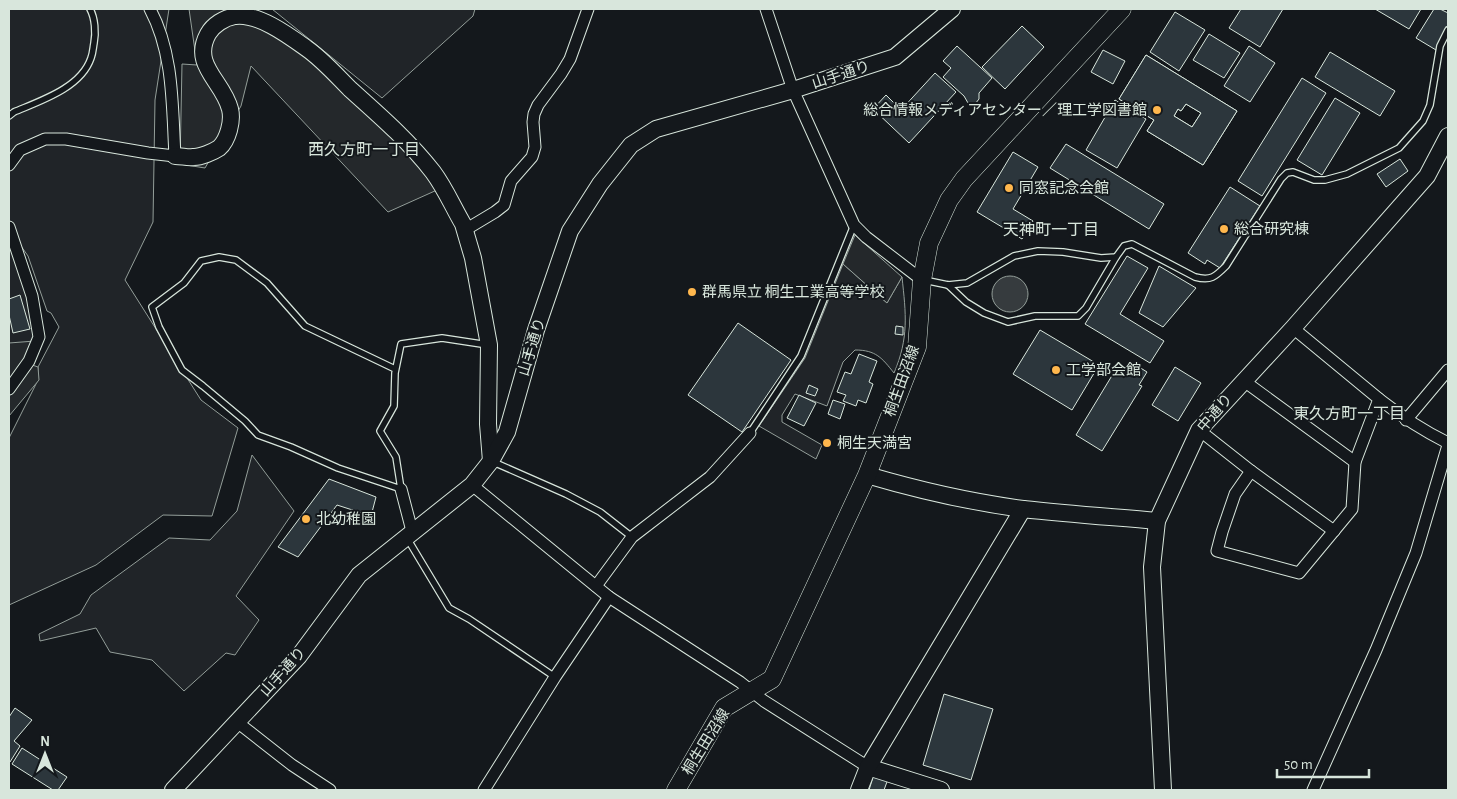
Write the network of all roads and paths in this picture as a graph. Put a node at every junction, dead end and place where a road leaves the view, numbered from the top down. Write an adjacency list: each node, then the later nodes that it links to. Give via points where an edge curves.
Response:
1 (90, 9): 9 (lane, via 95,38 91,59 84,71 59,93)
2 (150, 9): 11 (street, via 158,23 170,69)
3 (588, 9): 15 (street, via 570,59 534,114 535,148 532,157 511,181 504,205)
4 (766, 9): 8 (street)
5 (952, 9): 8 (street, 山手通り, via 896,57)
6 (1122, 9): 17 (main road, 桐生田沼線, via 964,179 939,220 930,242)
7 (1448, 30): 16 (lane, via 1440,46 1430,105 1411,136 1399,148 1347,174 1314,180 1287,173 1226,266 1215,276 1205,279 1195,276 1132,244 1124,246)
8 (793, 90): 13 (street); 30 (street, 山手通り, via 656,129 631,145 570,230 536,330 507,432)
9 (9, 116)
10 (1448, 136): 19 (street, 中通り, via 1426,176)
11 (176, 156): 12 (street, via 66,139 45,139 20,150); 15 (street, via 195,157 210,152 220,147 226,136 231,124 230,110 204,63 202,50 211,28 232,16 244,15 274,27 307,49 415,150 434,174)
12 (9, 165)
13 (854, 225): 17 (street); 28 (lane, via 801,356)
14 (9, 227): 24 (street, via 32,296 39,336 29,361)
15 (465, 230): 20 (street)
16 (1116, 257): 18 (lane, via 1038,251 1014,256 968,283); 18 (lane, via 1078,316 1035,316 1008,322 984,314)
17 (922, 280): 18 (lane); 33 (main road, 桐生田沼線, via 917,347)
18 (948, 285)
19 (1293, 328): 23 (street, 中通り); 25 (street)
20 (489, 345): 21 (lane, via 442,338 401,344); 30 (street)
21 (396, 369): 35 (lane, via 394,406 380,430 396,457); 35 (lane, via 305,326 267,282 236,260 219,257 201,261 184,283 152,308 182,370 258,435 338,468)
22 (1448, 370): 26 (street)
23 (1244, 381): 27 (street, 中通り); 31 (street)
24 (9, 389)
25 (1379, 399): 26 (street); 31 (street)
26 (1406, 420): 29 (street)
27 (1199, 430): 32 (street); 37 (street, 中通り)
28 (750, 433): 40 (street, via 710,477)
29 (1448, 444): 54 (street, via 1416,553)
30 (491, 461): 34 (street, 山手通り); 40 (lane, via 600,512)
31 (1354, 462): 38 (street, via 1352,509)
32 (1251, 471): 38 (street); 38 (street, via 1235,494 1217,550 1299,573)
33 (867, 475): 36 (street, via 950,496); 44 (main road, 桐生田沼線, via 772,679)
34 (472, 485): 39 (street, 山手通り); 41 (street)
35 (401, 489): 39 (street)
36 (1023, 509): 37 (street); 46 (street)
37 (1157, 521): 53 (street, 中通り, via 1152,567)
38 (1334, 531)
39 (409, 534): 43 (lane, via 449,608); 45 (street, 山手通り, via 359,575 299,656)
40 (632, 537): 41 (street)
41 (596, 586): 42 (street)
42 (609, 597): 43 (street); 44 (street)
43 (555, 677): 49 (street)
44 (752, 691): 46 (street); 50 (main road, 桐生田沼線, via 724,708)
45 (237, 722): 47 (street, 山手通り); 48 (street)
46 (868, 768): 51 (street); 52 (street)
47 (173, 790)
48 (330, 790)
49 (484, 790)
50 (676, 790)
51 (859, 790)
52 (941, 790)
53 (1162, 790)
54 (1313, 790)

